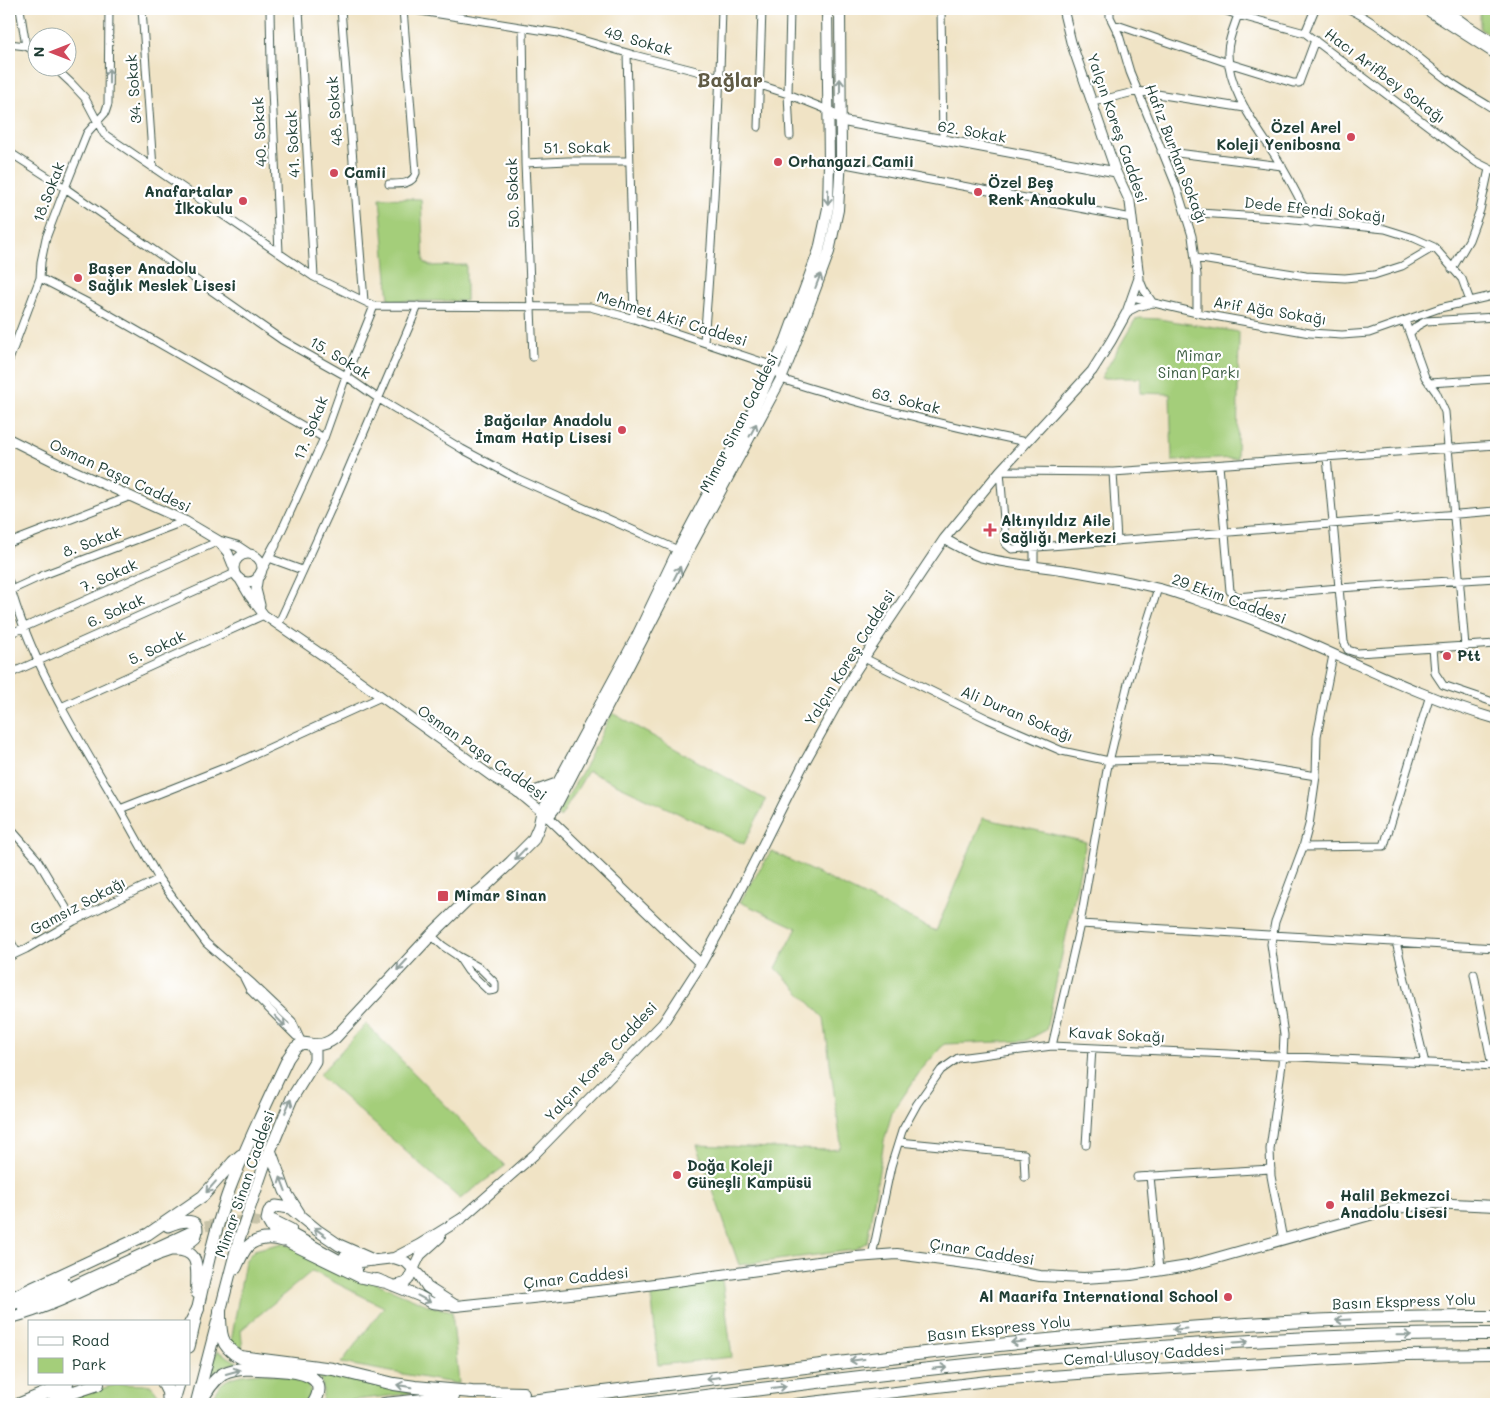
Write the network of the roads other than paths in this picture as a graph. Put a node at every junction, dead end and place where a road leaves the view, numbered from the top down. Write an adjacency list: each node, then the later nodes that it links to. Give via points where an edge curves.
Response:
1 (20, 9): 30 (street)
2 (109, 9): 44 (street, 18.Sokak, one-way to 2, via 108,104)
3 (142, 9): 54 (street, 34. Sokak)
4 (270, 9): 63 (street, 40. Sokak)
5 (298, 9): 66 (street, 41. Sokak)
6 (341, 9): 72 (street, 48. Sokak)
7 (403, 9): 57 (street, via 416,173 410,182)
8 (408, 9): 22 (street, 49. Sokak)
9 (722, 9): 35 (street)
10 (762, 9): 36 (street)
11 (790, 9): 38 (street)
12 (827, 9): 42 (main road, Mimar Sinan Caddesi)
13 (840, 9): 43 (main road, Mimar Sinan Caddesi, one-way to 13)
14 (941, 9): 47 (street)
15 (1063, 9): 39 (street, Yalçın Koreş Caddesi)
16 (1110, 9): 24 (street, Hafız Burhan Sokağı)
17 (1221, 9): 23 (street, Hacı Arifbey Sokağı)
18 (1314, 9): 26 (street)
19 (1349, 9): 40 (street, via 1394,38 1449,81 1492,108)
20 (1426, 9): 32 (main road)
21 (1444, 9): 29 (main road)
22 (451, 12): 25 (street, 49. Sokak)
23 (1238, 15): 26 (street, Hacı Arifbey Sokağı); 33 (street, via 1228,50)
24 (1114, 24): 33 (street); 37 (street, Hafız Burhan Sokağı)
25 (522, 28): 31 (street, 49. Sokak, via 558,33); 51 (street, 50. Sokak)
26 (1305, 33): 27 (street, Hacı Arifbey Sokağı)
27 (1315, 40): 33 (street, via 1299,83); 55 (street, Hacı Arifbey Sokağı, via 1476,162)
28 (9, 44): 30 (street)
29 (1496, 44)
30 (26, 46)
31 (627, 53): 35 (street, 49. Sokak); 50 (street)
32 (1496, 54)
33 (1228, 63): 41 (street)
34 (65, 78): 44 (street, via 84,98)
35 (720, 78): 36 (street, 49. Sokak); 83 (street, via 713,237)
36 (760, 85): 38 (street, 49. Sokak); 45 (street)
37 (1138, 91): 39 (street); 41 (street); 48 (street, Hafız Burhan Sokağı)
38 (788, 94): 42 (street, 49. Sokak); 46 (street)
39 (1092, 102): 56 (street, Yalçın Koreş Caddesi)
40 (1496, 106)
41 (1245, 108): 53 (street)
42 (828, 110): 43 (street, 62. Sokak); 86 (main road, Mimar Sinan Caddesi, one-way to 86, via 828,208 819,250)
43 (841, 121): 47 (street, 62. Sokak); 52 (main road, Mimar Sinan Caddesi)
44 (98, 122): 54 (street, via 104,134); 58 (street, 18.Sokak, via 87,133)
45 (758, 127)
46 (790, 136)
47 (943, 141): 56 (street, 62. Sokak)
48 (1161, 151): 53 (street); 59 (street, Hafız Burhan Sokağı)
49 (9, 152): 58 (street, 15. Sokak)
50 (629, 161): 51 (street, 51. Sokak); 80 (street)
51 (525, 163): 76 (street, 50. Sokak)
52 (840, 163): 60 (street); 88 (main road, Mimar Sinan Caddesi, one-way to 52, via 829,252 838,210)
53 (1282, 166): 61 (street)
54 (153, 168): 63 (street)
55 (1493, 170): 65 (street, via 1469,240)
56 (1116, 172): 60 (street, Yalçın Koreş Caddesi, via 1130,202)
57 (389, 184)
58 (64, 188): 67 (street, 18.Sokak, via 46,238); 87 (street, 15. Sokak, via 282,340)
59 (1184, 212): 61 (street, Dede Efendi Sokağı); 64 (street, Hafız Burhan Sokağı)
60 (1132, 218): 68 (street, Yalçın Koreş Caddesi)
61 (1311, 223): 62 (street, Dede Efendi Sokağı, via 1385,229)
62 (1434, 247): 64 (street, via 1402,266 1374,275 1345,278 1306,276); 65 (street, Dede Efendi Sokağı)
63 (279, 253): 66 (street)
64 (1195, 258): 78 (street, Hafız Burhan Sokağı)
65 (1452, 269): 71 (street, Dede Efendi Sokağı, via 1462,279)
66 (314, 277): 72 (street)
67 (40, 278): 85 (street, 18.Sokak); 93 (street)
68 (1138, 278): 70 (street, Yalçın Koreş Caddesi); 73 (street)
69 (1496, 296): 71 (street, Arif Ağa Sokağı)
70 (1132, 297): 73 (street, Arif Ağa Sokağı); 77 (street, Yalçın Koreş Caddesi)
71 (1470, 300): 81 (street, Arif Ağa Sokağı)
72 (364, 301): 74 (street)
73 (1154, 303): 77 (street); 78 (street, Arif Ağa Sokağı)
74 (374, 306): 75 (street, Mehmet Akif Caddesi); 87 (street, 17. Sokak)
75 (418, 306): 76 (street, Mehmet Akif Caddesi); 91 (street)
76 (530, 307): 80 (street, Mehmet Akif Caddesi, via 590,307); 84 (street, 50. Sokak)
77 (1127, 312): 94 (street, Yalçın Koreş Caddesi, via 1092,371)
78 (1197, 313): 81 (street, Arif Ağa Sokağı, via 1342,336 1368,333)
79 (1496, 317): 82 (street, via 1426,321)
80 (634, 319): 83 (street, Mehmet Akif Caddesi)
81 (1405, 321): 82 (street)
82 (1410, 333): 90 (street)
83 (704, 342): 86 (street, Mehmet Akif Caddesi)
84 (533, 357)
85 (9, 360)
86 (774, 366): 88 (street); 113 (main road, Mimar Sinan Caddesi)
87 (346, 376): 91 (street, 15. Sokak); 93 (street, 17. Sokak)
88 (780, 378): 94 (street, 63. Sokak, via 872,406); 147 (main road, Mimar Sinan Caddesi, one-way to 88, via 555,808)
89 (1496, 379): 90 (street)
90 (1429, 383): 96 (street, via 1445,412)
91 (379, 399): 113 (street, 15. Sokak, via 516,478); 117 (street)
92 (9, 438): 101 (street, Osman Paşa Caddesi)
93 (324, 438): 111 (street, 17. Sokak)
94 (1026, 442): 99 (street, Yalçın Koreş Caddesi)
95 (1496, 445): 96 (street)
96 (1448, 448): 97 (street); 103 (street)
97 (1327, 457): 98 (street); 105 (street)
98 (1219, 464): 100 (street); 106 (street)
99 (1000, 471): 100 (street); 107 (street, Yalçın Koreş Caddesi); 112 (street, via 1006,544 1012,549)
100 (1113, 472): 109 (street)
101 (131, 496): 104 (street, Osman Paşa Caddesi); 110 (street)
102 (1496, 511): 103 (street)
103 (1453, 514): 105 (street); 121 (street)
104 (185, 521): 108 (street, Osman Paşa Caddesi); 125 (street, 8. Sokak)
105 (1333, 523): 106 (street); 124 (street)
106 (1225, 533): 109 (street); 124 (street, via 1230,591 1237,597)
107 (944, 539): 116 (street, 29 Ekim Caddesi, via 979,556); 134 (street, Yalçın Koreş Caddesi)
108 (219, 541): 114 (street, Osman Paşa Caddesi); 118 (street, Osman Paşa Caddesi); 128 (street, 7. Sokak)
109 (1117, 541): 112 (street)
110 (9, 542)
111 (275, 545): 114 (street, via 265,553); 115 (street, 17. Sokak)
112 (1034, 547): 116 (street)
113 (678, 550): 144 (main road, Mimar Sinan Caddesi, via 636,638)
114 (252, 555): 118 (street, via 236,560); 119 (street, via 258,558 261,566)
115 (269, 558): 117 (street); 119 (street, 17. Sokak)
116 (1034, 566): 123 (street, 29 Ekim Caddesi)
117 (302, 570): 127 (street)
118 (236, 573): 119 (street, via 249,581); 126 (street, Osman Paşa Caddesi); 135 (street, 6. Sokak)
119 (259, 575): 126 (street, via 257,598)
120 (1496, 578): 121 (street)
121 (1459, 580): 124 (street); 131 (street)
122 (9, 582): 125 (street)
123 (1158, 588): 133 (street, 29 Ekim Caddesi, via 1213,605); 142 (street, via 1128,683)
124 (1339, 588): 132 (street, via 1344,642 1348,650 1358,653)
125 (10, 590): 128 (street)
126 (264, 614): 127 (street, Osman Paşa Caddesi); 140 (street, 5. Sokak)
127 (278, 624): 138 (street, Osman Paşa Caddesi)
128 (23, 628): 129 (street, 7. Sokak); 135 (street)
129 (9, 634)
130 (1496, 644): 131 (street)
131 (1465, 646): 132 (street)
132 (1433, 648): 139 (street, via 1435,673 1443,685)
133 (1333, 655): 137 (street, 29 Ekim Caddesi); 143 (street, via 1317,736)
134 (864, 658): 142 (street, Ali Duran Sokağı, via 1032,739 1062,751); 161 (street, Yalçın Koreş Caddesi, via 802,767)
135 (39, 661): 136 (street, 6. Sokak); 140 (street)
136 (9, 674)
137 (1430, 695): 141 (street, 29 Ekim Caddesi); 149 (street, via 1384,846)
138 (381, 698): 145 (street, Osman Paşa Caddesi); 146 (street, via 234,764)
139 (1496, 703)
140 (61, 707): 146 (street)
141 (1496, 719)
142 (1109, 762): 143 (street, Ali Duran Sokağı, via 1223,761); 152 (street)
143 (1316, 776): 149 (street)
144 (558, 783): 145 (main road, via 536,791); 147 (main road, Mimar Sinan Caddesi)
145 (518, 792): 147 (street, Osman Paşa Caddesi)
146 (120, 809): 150 (street)
147 (545, 814): 153 (main road, one-way to 153, via 533,840); 161 (street, Osman Paşa Caddesi)
148 (9, 827): 151 (street, via 37,859)
149 (1303, 847): 154 (street)
150 (159, 879): 151 (street, Gamsız Sokağı); 163 (street, via 206,943 292,1021)
151 (74, 921): 158 (street, Gamsız Sokağı)
152 (1080, 924): 154 (street); 164 (street)
153 (431, 935): 160 (street); 163 (main road, one-way to 163, via 335,1038 319,1045)
154 (1273, 935): 156 (street); 166 (street, via 1271,944 1284,1035)
155 (9, 938): 158 (street)
156 (1396, 942): 157 (street); 167 (street)
157 (1496, 948)
158 (17, 953): 159 (street, Gamsız Sokağı)
159 (9, 956)
160 (458, 956): 160 (street, via 482,984 489,990 495,990 495,983 480,968)
161 (700, 964): 179 (street, Yalçın Koreş Caddesi, via 663,1023 534,1155)
162 (1474, 974): 168 (street)
163 (304, 1042): 171 (main road, Mimar Sinan Caddesi, one-way to 163, via 292,1098 315,1061 315,1051); 172 (main road, Mimar Sinan Caddesi, via 288,1058)
164 (1052, 1046): 165 (street, Kavak Sokağı); 169 (street, Kavak Sokağı, via 958,1058 941,1070)
165 (1092, 1048): 166 (street, Kavak Sokağı); 170 (street)
166 (1283, 1057): 167 (street, Kavak Sokağı); 173 (street, via 1270,1149)
167 (1425, 1063): 168 (street, Kavak Sokağı)
168 (1494, 1066)
169 (898, 1142): 175 (street, via 1024,1154); 186 (street, Kavak Sokağı)
170 (1086, 1145)
171 (270, 1150): 178 (main road, one-way to 171, via 285,1191); 191 (main road, Mimar Sinan Caddesi)
172 (244, 1152): 182 (main road, one-way to 182, via 203,1196); 196 (main road, Mimar Sinan Caddesi, via 226,1198)
173 (1271, 1169): 174 (street); 183 (street)
174 (1150, 1176): 176 (street); 190 (street)
175 (1025, 1177)
176 (1137, 1177)
177 (1496, 1206): 183 (main road, Çınar Caddesi, via 1430,1203 1391,1209)
178 (301, 1216): 184 (main road, via 284,1206 276,1206 269,1212 267,1220 274,1232); 188 (main road, one-way to 178, via 339,1245)
179 (461, 1218): 187 (main road); 189 (main road, Yalçın Koreş Caddesi, via 420,1255)
180 (273, 1220): 188 (main road, via 348,1260)
181 (283, 1229): 192 (main road, Çınar Caddesi)
182 (148, 1234): 185 (main road, via 186,1220 196,1226 197,1234 193,1241); 193 (main road)
183 (1282, 1240): 190 (main road, Çınar Caddesi, via 1188,1266)
184 (290, 1243): 191 (main road, via 263,1239 247,1247); 192 (main road, via 360,1277)
185 (169, 1250): 196 (main road, via 190,1253 194,1260); 198 (main road, via 46,1306)
186 (872, 1256): 190 (main road, Çınar Caddesi, via 915,1256 1040,1276 1084,1278); 195 (main road, Çınar Caddesi, via 617,1290)
187 (394, 1258): 188 (main road); 189 (main road, via 406,1262)
188 (373, 1260)
189 (413, 1269): 192 (main road, Yalçın Koreş Caddesi, via 405,1284); 195 (main road, via 427,1287)
190 (1159, 1270)
191 (226, 1284): 197 (main road, Mimar Sinan Caddesi)
192 (388, 1284): 195 (main road, Çınar Caddesi, one-way to 195, via 432,1303)
193 (9, 1300)
194 (9, 1306): 198 (main road, via 188,1229)
195 (456, 1306)
196 (198, 1309): 200 (highway); 202 (main road, Mimar Sinan Caddesi)
197 (220, 1310): 209 (highway, one-way to 197, via 415,1387 333,1369 240,1357 223,1341); 214 (main road, Mimar Sinan Caddesi)
198 (9, 1317)
199 (1496, 1317): 204 (highway, Basın Ekspress Yolu, one-way to 204, via 1348,1320 1144,1331 902,1354)
200 (190, 1324)
201 (1496, 1334): 219 (highway, one-way to 201, via 1085,1353 1279,1340)
202 (190, 1343)
203 (1496, 1354): 220 (main road, Cemal Ulusoy Caddesi, via 1406,1355 1119,1371 996,1380)
204 (663, 1384): 209 (highway, via 646,1381); 218 (highway, Basın Ekspress Yolu)
205 (62, 1386): 210 (highway)
206 (92, 1386): 211 (highway, via 62,1396)
207 (165, 1386): 212 (highway)
208 (178, 1386): 213 (main road)
209 (523, 1393): 217 (highway)
210 (20, 1404)
211 (52, 1404)
212 (169, 1404)
213 (173, 1404)
214 (196, 1404)
215 (200, 1404): 216 (highway, one-way to 216, via 208,1388 223,1375 254,1368 302,1372 310,1376 318,1392)
216 (312, 1404)
217 (384, 1404)
218 (506, 1404)
219 (644, 1404)
220 (795, 1404)

